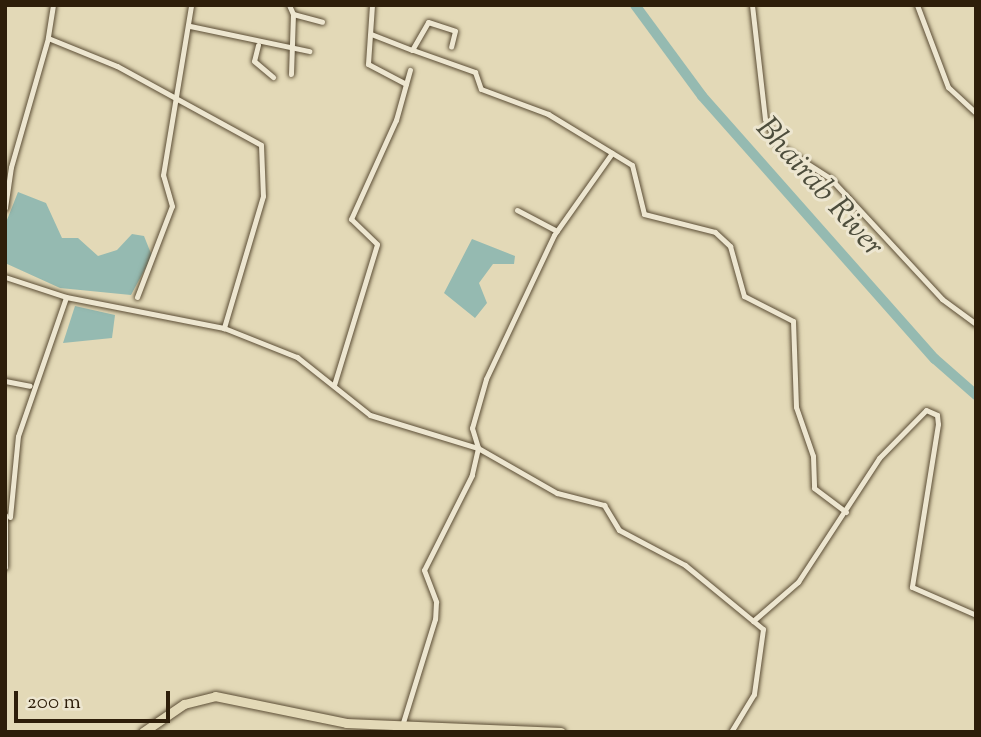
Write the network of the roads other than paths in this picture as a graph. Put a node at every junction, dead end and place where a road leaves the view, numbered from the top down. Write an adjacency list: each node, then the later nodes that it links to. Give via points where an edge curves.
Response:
1 (53, 5): 11 (street)
2 (191, 5): 9 (street)
3 (289, 5): 7 (street)
4 (372, 5): 10 (street)
5 (752, 5): 30 (street, via 765,119 776,144 830,178 942,299)
6 (917, 5): 22 (street, via 948,87)
7 (293, 14): 8 (street); 14 (street)
8 (322, 22)
9 (190, 26): 12 (street); 21 (street)
10 (371, 34): 15 (street); 20 (street, via 369,65)
11 (48, 38): 21 (street, via 117,66); 24 (street, via 10,167)
12 (258, 45): 14 (street); 19 (street, via 254,61)
13 (451, 47): 15 (street, via 455,31 428,23)
14 (288, 48): 16 (street); 18 (street)
15 (413, 50): 23 (street, via 475,72 481,89 548,114)
16 (309, 51)
17 (410, 70): 20 (street)
18 (291, 74)
19 (273, 77)
20 (406, 84): 33 (street, via 351,219 377,244)
21 (177, 102): 29 (street, via 163,175 172,206); 31 (street, via 259,142 266,164 248,258)
22 (976, 113)
23 (612, 153): 26 (street); 36 (street, via 632,166 643,214 715,232 730,246 744,296 793,321 796,407 813,456 814,488)
24 (5, 208)
25 (517, 210): 26 (street)
26 (557, 231): 35 (street, via 486,379 472,428)
27 (5, 277): 28 (street)
28 (66, 297): 31 (street); 37 (street, via 18,436)
29 (137, 297)
30 (976, 324)
31 (223, 328): 33 (street, via 297,357)
32 (5, 382): 34 (street)
33 (334, 385): 35 (street, via 370,415)
34 (30, 386)
35 (478, 449): 40 (street, via 557,493 604,505 619,530 685,565); 41 (street, via 472,475 424,570 436,602 435,619)
36 (846, 512): 39 (street, via 878,458 913,420 933,410 937,424 912,587); 40 (street, via 798,582)
37 (8, 516): 38 (street)
38 (5, 567)
39 (976, 615)
40 (754, 621): 44 (street, via 763,629 754,694)
41 (401, 728): 42 (highway, via 346,723 215,696 184,704); 43 (highway)
42 (143, 732)
43 (561, 732)
44 (731, 732)

